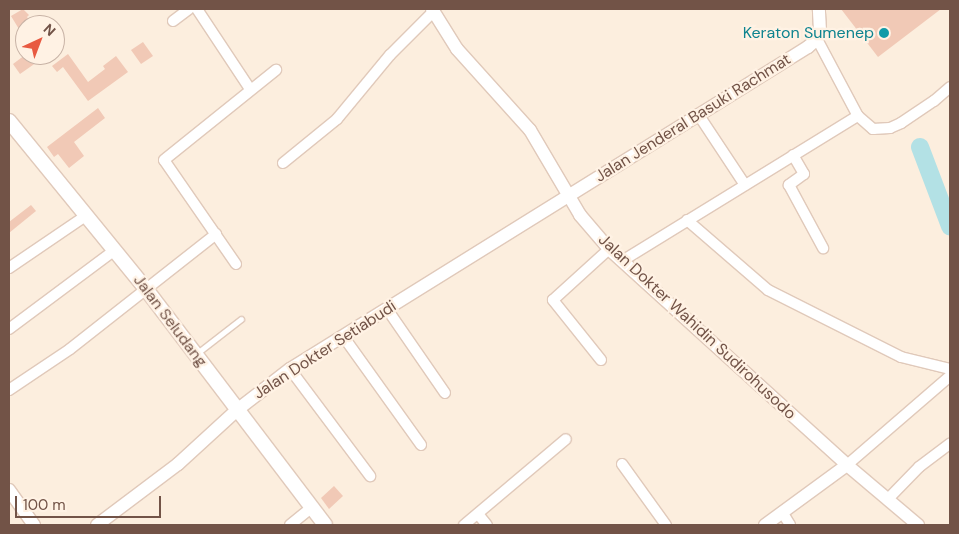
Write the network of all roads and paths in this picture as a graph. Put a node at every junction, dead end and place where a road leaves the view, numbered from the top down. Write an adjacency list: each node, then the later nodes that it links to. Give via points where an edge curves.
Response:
1 (189, 9): 5 (street)
2 (197, 9): 9 (street)
3 (433, 10): 14 (street, via 337,119); 16 (street, Jalan Dokter Wahidin Sudirohusodo, via 457,49 530,130)
4 (818, 11): 6 (street, via 820,31)
5 (173, 21)
6 (817, 39): 10 (street, Jalan Jenderal Basuki Rachmat); 11 (street)
7 (276, 70): 9 (street)
8 (950, 87): 11 (street, via 934,101 890,128 873,129)
9 (250, 89): 19 (street, via 164,160)
10 (698, 114): 15 (street); 16 (street, Jalan Jenderal Basuki Rachmat)
11 (858, 116): 13 (street)
12 (9, 121): 17 (main road, Jalan Seludang)
13 (793, 155): 15 (street); 20 (street, via 804,174 789,185)
14 (283, 163)
15 (745, 185): 18 (street)
16 (568, 196): 21 (street, Jalan Dokter Wahidin Sudirohusodo); 27 (street, Jalan Dokter Setiabudi)
17 (87, 215): 22 (main road, Jalan Seludang); 25 (street)
18 (686, 220): 23 (street); 33 (street, via 768,290 901,357)
19 (216, 234): 24 (street); 26 (street)
20 (823, 248)
21 (609, 249): 23 (street, Jalan Dokter Wahidin Sudirohusodo); 32 (street, via 553,300)
22 (115, 250): 26 (main road, Jalan Seludang); 29 (street)
23 (622, 260): 43 (street, Jalan Dokter Wahidin Sudirohusodo)
24 (236, 264)
25 (9, 268)
26 (146, 289): 31 (main road, Jalan Seludang); 36 (street, via 70,349)
27 (387, 309): 30 (street, Jalan Dokter Setiabudi); 37 (street)
28 (241, 319): 31 (lane)
29 (9, 330)
30 (343, 336): 34 (street, Jalan Dokter Setiabudi); 41 (street)
31 (195, 354): 38 (main road, Jalan Seludang)
32 (601, 360)
33 (950, 369)
34 (290, 370): 38 (street, Jalan Dokter Setiabudi); 44 (street)
35 (950, 376): 43 (street)
36 (9, 390)
37 (445, 393)
38 (237, 410): 47 (main road, Jalan Seludang); 51 (street, Jalan Dokter Setiabudi, via 178,464)
39 (566, 439): 49 (street)
40 (950, 444): 46 (street, via 919,467)
41 (421, 445)
42 (622, 464): 56 (street)
43 (847, 465): 46 (street, Jalan Dokter Wahidin Sudirohusodo); 48 (street)
44 (370, 476)
45 (9, 490): 50 (street)
46 (888, 499): 59 (street, Jalan Dokter Wahidin Sudirohusodo)
47 (311, 508): 52 (street); 53 (main road, Jalan Seludang)
48 (782, 512): 57 (street); 58 (street)
49 (478, 514): 54 (street); 55 (street)
50 (34, 525)
51 (97, 525)
52 (290, 525)
53 (325, 525)
54 (464, 525)
55 (487, 525)
56 (666, 525)
57 (765, 525)
58 (790, 525)
59 (918, 525)

